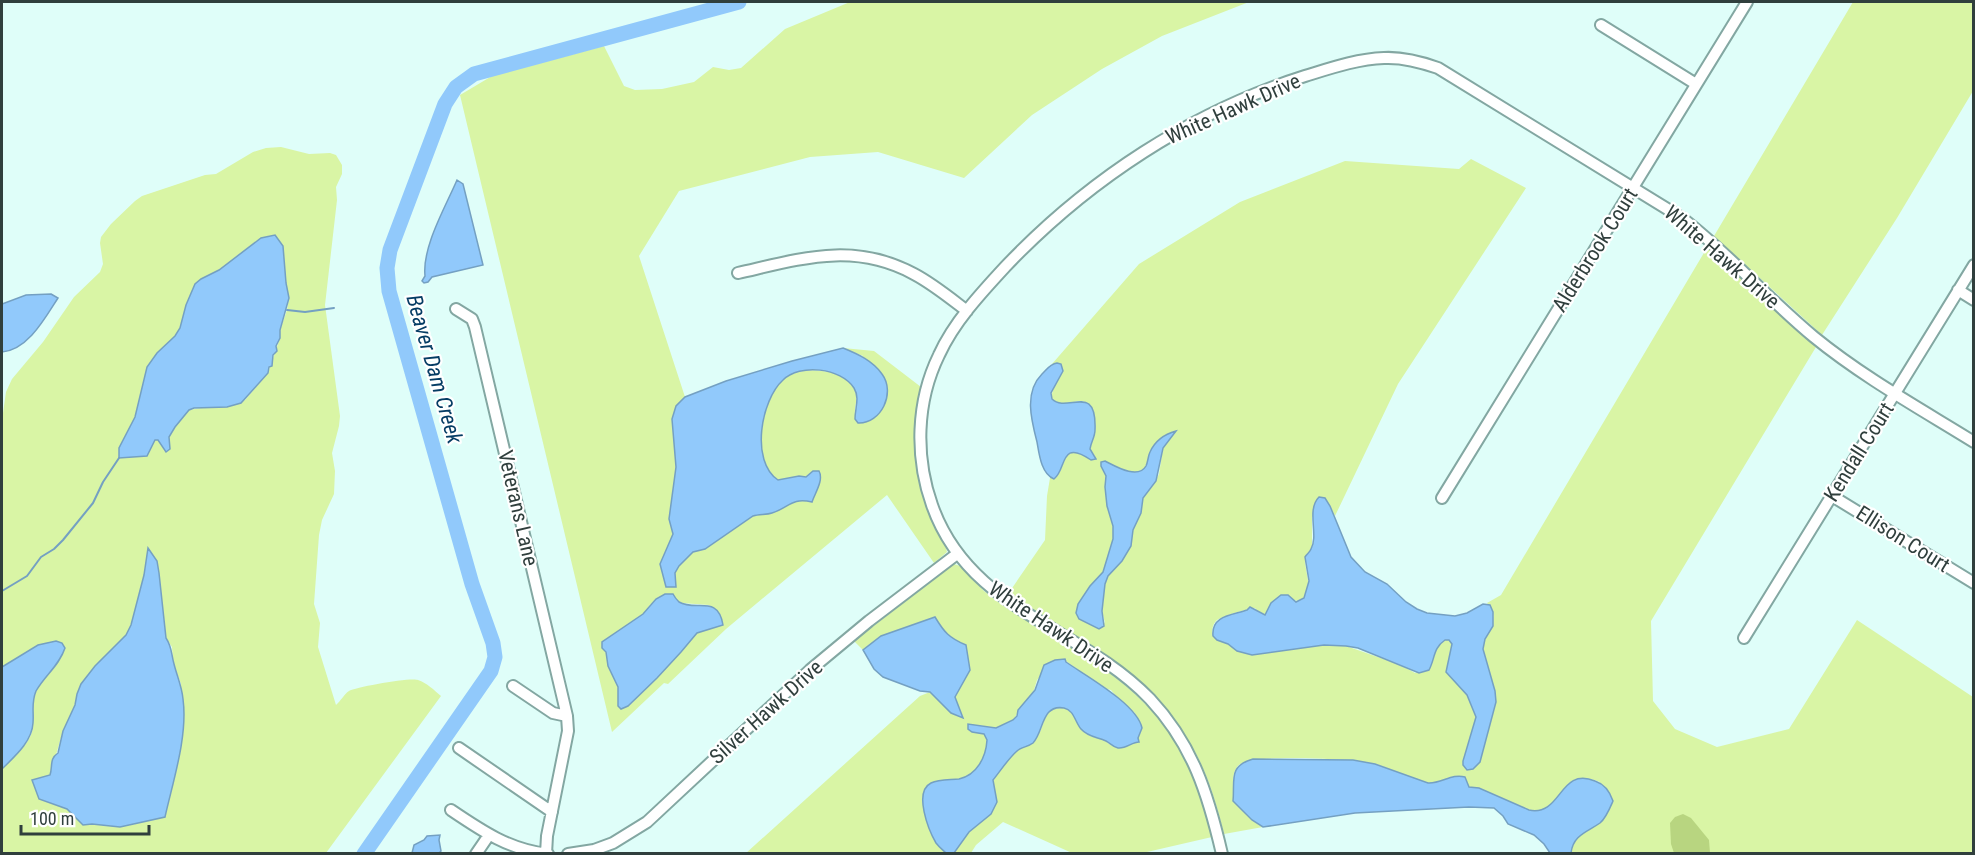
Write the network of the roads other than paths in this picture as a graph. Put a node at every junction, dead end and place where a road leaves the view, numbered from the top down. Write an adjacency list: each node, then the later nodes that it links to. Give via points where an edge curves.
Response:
1 (1747, 2): 3 (street, Alderbrook Court)
2 (1601, 25): 3 (street)
3 (1696, 84): 4 (street, Alderbrook Court)
4 (1634, 187): 10 (street, White Hawk Drive, via 1438,68 1394,58 1356,62 1273,87 1152,146 1052,221); 11 (street, White Hawk Drive, via 1694,227 1813,336); 14 (street, Alderbrook Court)
5 (1974, 265): 7 (street, Kendall Court)
6 (738, 273): 10 (street, via 813,256 870,258 915,274)
7 (1958, 290): 8 (street); 11 (street, Kendall Court)
8 (1974, 300)
9 (456, 309): 19 (street, Veterans Lane, via 472,319 475,327)
10 (967, 311): 15 (street, White Hawk Drive, via 931,372 920,433 927,490)
11 (1894, 393): 12 (street, White Hawk Drive); 13 (street, Kendall Court)
12 (1974, 442)
13 (1832, 496): 16 (street, Ellison Court); 17 (street, Kendall Court)
14 (1442, 498)
15 (957, 554): 26 (street, Silver Hawk Drive, via 810,670 641,827 607,846); 27 (street, White Hawk Drive, via 995,592 1110,665 1164,716 1202,780)
16 (1974, 583)
17 (1744, 638)
18 (513, 686): 19 (street, via 553,713)
19 (567, 716): 22 (street, Veterans Lane, via 568,731)
20 (459, 748): 22 (street)
21 (451, 810): 23 (street)
22 (552, 812): 24 (street, Veterans Lane)
23 (489, 835): 24 (street, via 522,849); 25 (street)
24 (547, 853)
25 (476, 854)
26 (568, 854)
27 (1222, 854)

